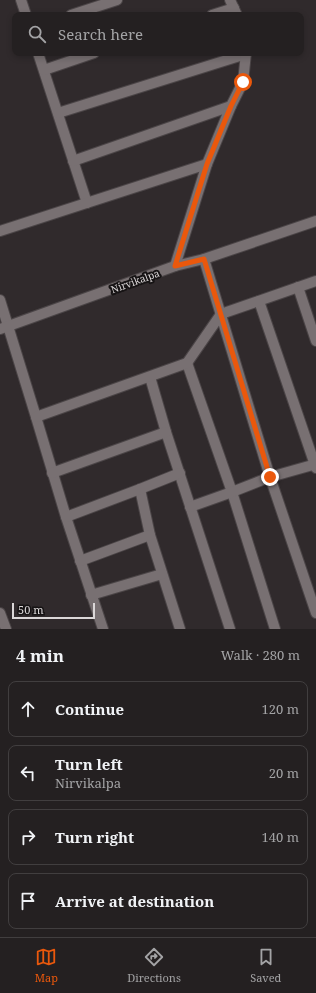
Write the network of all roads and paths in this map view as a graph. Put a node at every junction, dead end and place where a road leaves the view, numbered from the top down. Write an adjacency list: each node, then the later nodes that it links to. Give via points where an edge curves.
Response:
1 (21, 0): 4 (street)
2 (117, 0): 5 (street)
3 (234, 8): 6 (street)
4 (25, 12)
5 (80, 12)
6 (221, 12)
7 (39, 56): 11 (street)
8 (85, 56): 11 (street)
9 (240, 56): 13 (street)
10 (246, 56): 12 (street, via 243,82)
11 (44, 70): 13 (street)
12 (231, 106): 14 (street); 15 (street)
13 (58, 113): 14 (street)
14 (73, 161): 16 (street)
15 (207, 164): 16 (street); 20 (street)
16 (87, 203): 18 (street)
17 (316, 221): 19 (street, Nirvikalpa)
18 (0, 231)
19 (204, 259): 20 (street, Nirvikalpa); 25 (street)
20 (175, 266): 26 (street, Nirvikalpa)
21 (316, 281): 22 (street)
22 (298, 287): 24 (street); 27 (street)
23 (0, 300): 26 (street)
24 (259, 301): 25 (street); 32 (street)
25 (221, 314): 28 (street); 35 (street)
26 (4, 327): 30 (street)
27 (316, 341)
28 (187, 363): 29 (street); 37 (street)
29 (150, 377): 30 (street); 31 (street)
30 (36, 417): 33 (street)
31 (166, 432): 33 (street); 34 (street)
32 (316, 466): 35 (street)
33 (52, 473): 39 (street)
34 (180, 473): 36 (street); 38 (street)
35 (270, 477): 37 (street); 45 (street)
36 (140, 489): 39 (street); 40 (street)
37 (232, 492): 38 (street); 50 (street)
38 (190, 507): 49 (street)
39 (66, 517): 41 (street)
40 (150, 535): 41 (street); 42 (street)
41 (80, 561): 43 (street)
42 (162, 574): 43 (street); 48 (street)
43 (92, 595): 47 (street)
44 (0, 613): 46 (street)
45 (316, 613)
46 (6, 629)
47 (103, 629)
48 (180, 629)
49 (230, 629)
50 (275, 629)

